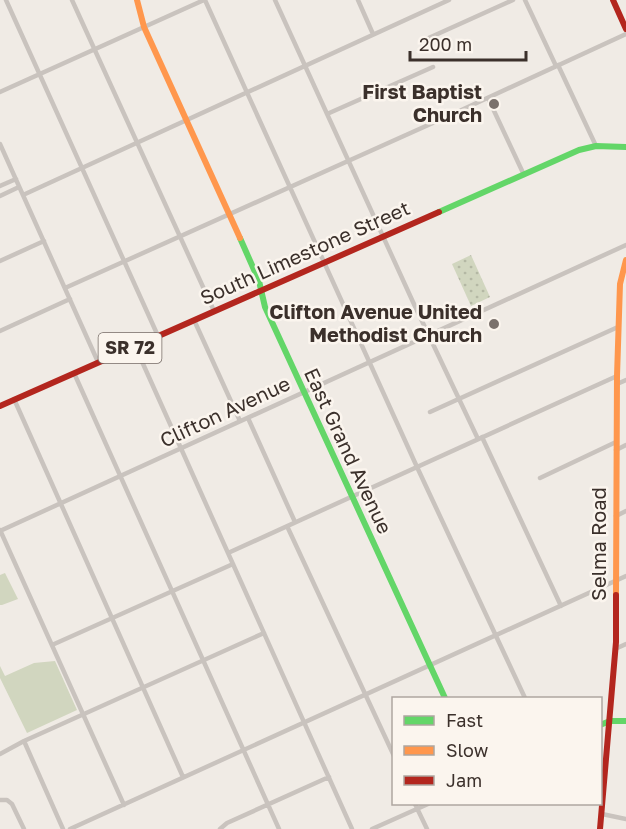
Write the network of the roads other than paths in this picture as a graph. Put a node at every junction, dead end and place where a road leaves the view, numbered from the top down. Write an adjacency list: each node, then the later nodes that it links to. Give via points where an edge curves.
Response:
1 (6, 0): 19 (street)
2 (72, 0): 15 (street)
3 (137, 0): 11 (street, East Grand Avenue)
4 (204, 0): 11 (street); 21 (street)
5 (275, 0): 16 (street)
6 (358, 0): 13 (street)
7 (448, 0): 13 (street)
8 (513, 0): 14 (street)
9 (525, 0): 17 (street)
10 (613, 0): 12 (street)
11 (144, 27): 15 (street); 24 (street, East Grand Avenue)
12 (626, 31): 17 (street)
13 (373, 34): 16 (street)
14 (422, 41)
15 (95, 49): 19 (street); 25 (street)
16 (305, 66): 21 (street); 23 (street)
17 (557, 66): 22 (street); 27 (street)
18 (433, 67): 23 (street)
19 (39, 74): 20 (street); 30 (street)
20 (0, 92)
21 (246, 92): 24 (street); 35 (street)
22 (488, 98): 29 (street); 31 (street)
23 (327, 114): 29 (street)
24 (186, 120): 25 (street); 38 (street, East Grand Avenue)
25 (137, 143): 30 (street); 39 (street)
26 (0, 144): 32 (street)
27 (596, 146): 28 (street, South Limestone Street / SR 72); 31 (street, South Limestone Street / SR 72)
28 (626, 147)
29 (349, 161): 35 (street); 40 (street)
30 (82, 168): 36 (street); 45 (street)
31 (524, 175): 40 (street, South Limestone Street / SR 72)
32 (16, 179): 33 (street); 34 (street)
33 (0, 186)
34 (20, 187): 36 (street); 37 (street)
35 (290, 188): 38 (street); 46 (street)
36 (23, 195): 41 (street)
37 (0, 196)
38 (229, 215): 39 (street); 49 (street, East Grand Avenue)
39 (180, 237): 45 (street); 51 (street)
40 (383, 237): 46 (street, South Limestone Street / SR 72); 57 (street)
41 (44, 241): 44 (street); 48 (street)
42 (626, 245): 57 (street, Clifton Avenue)
43 (626, 260): 47 (street, Selma Road)
44 (0, 261)
45 (124, 262): 48 (street); 58 (street)
46 (324, 263): 49 (street, South Limestone Street / SR 72); 61 (street)
47 (623, 272): 53 (street, Selma Road)
48 (65, 288): 50 (street)
49 (260, 290): 51 (street, South Limestone Street / SR 72); 66 (street, East Grand Avenue)
50 (70, 299): 56 (street); 60 (street)
51 (213, 311): 54 (street, South Limestone Street / SR 72)
52 (626, 314): 53 (street)
53 (619, 317): 55 (street, Selma Road)
54 (194, 320): 58 (street, South Limestone Street / SR 72); 72 (street)
55 (618, 327): 63 (street, Selma Road); 68 (street)
56 (0, 331)
57 (428, 335): 61 (street, Clifton Avenue); 68 (street)
58 (158, 336): 59 (street, South Limestone Street / SR 72)
59 (135, 346): 60 (street, South Limestone Street / SR 72); 76 (street)
60 (98, 362): 62 (street, South Limestone Street / SR 72)
61 (369, 362): 66 (street, Clifton Avenue); 77 (street)
62 (74, 373): 67 (street, South Limestone Street / SR 72); 78 (street)
63 (617, 376): 65 (street, Selma Road); 73 (street)
64 (626, 380): 65 (street)
65 (616, 384): 75 (street, Selma Road)
66 (303, 392): 71 (street, Clifton Avenue); 80 (street, East Grand Avenue)
67 (14, 399): 69 (street, South Limestone Street / SR 72); 81 (street)
68 (460, 399): 70 (street); 73 (street)
69 (0, 406)
70 (430, 412)
71 (248, 418): 72 (street, Clifton Avenue); 84 (street)
72 (240, 421): 76 (street, Clifton Avenue)
73 (480, 438): 77 (street); 92 (street)
74 (626, 445): 75 (street)
75 (616, 446): 79 (street); 83 (street, Selma Road)
76 (181, 448): 78 (street, Clifton Avenue); 87 (street)
77 (417, 467): 80 (street); 95 (street)
78 (121, 476): 81 (street, Clifton Avenue); 91 (street)
79 (540, 478)
80 (351, 496): 84 (street); 100 (street, East Grand Avenue)
81 (61, 503): 86 (street, Clifton Avenue); 93 (street)
82 (626, 511): 83 (street)
83 (616, 516): 90 (street, Selma Road)
84 (295, 522): 85 (street)
85 (287, 526): 87 (street); 102 (street)
86 (0, 531): 97 (street)
87 (228, 553): 88 (street)
88 (233, 564): 91 (street); 94 (street)
89 (626, 576): 90 (street)
90 (616, 581): 92 (street); 98 (street, Selma Road)
91 (172, 591): 93 (street); 99 (street)
92 (561, 606): 95 (street)
93 (112, 618): 97 (street); 101 (street)
94 (264, 633): 99 (street); 108 (street)
95 (496, 635): 100 (street); 104 (street)
96 (626, 644): 98 (street)
97 (52, 645): 105 (street)
98 (615, 649): 106 (street, Selma Road)
99 (203, 660): 101 (street); 111 (street)
100 (429, 666): 102 (street); 103 (street, East Grand Avenue)
101 (143, 687): 105 (street); 114 (street)
102 (365, 695): 108 (street); 113 (street)
103 (444, 697)
104 (524, 697)
105 (83, 714): 110 (street); 117 (street)
106 (610, 721): 107 (street); 109 (street); 120 (street, Selma Road)
107 (626, 721)
108 (304, 723): 111 (street); 115 (street)
109 (602, 724)
110 (24, 741): 112 (street); 123 (street)
111 (244, 750): 114 (street); 118 (street)
112 (0, 754)
113 (392, 754)
114 (183, 777): 117 (street)
115 (328, 777): 118 (street); 127 (street)
116 (0, 800): 122 (street, via 9,800)
117 (124, 805): 124 (street)
118 (268, 805): 125 (street); 126 (street)
119 (416, 806): 128 (street); 129 (street)
120 (602, 814): 121 (street); 130 (street, Selma Road)
121 (626, 819)
122 (24, 829)
123 (63, 829)
124 (70, 829)
125 (220, 829)
126 (279, 829)
127 (352, 829)
128 (372, 829)
129 (427, 829)
130 (600, 829)

